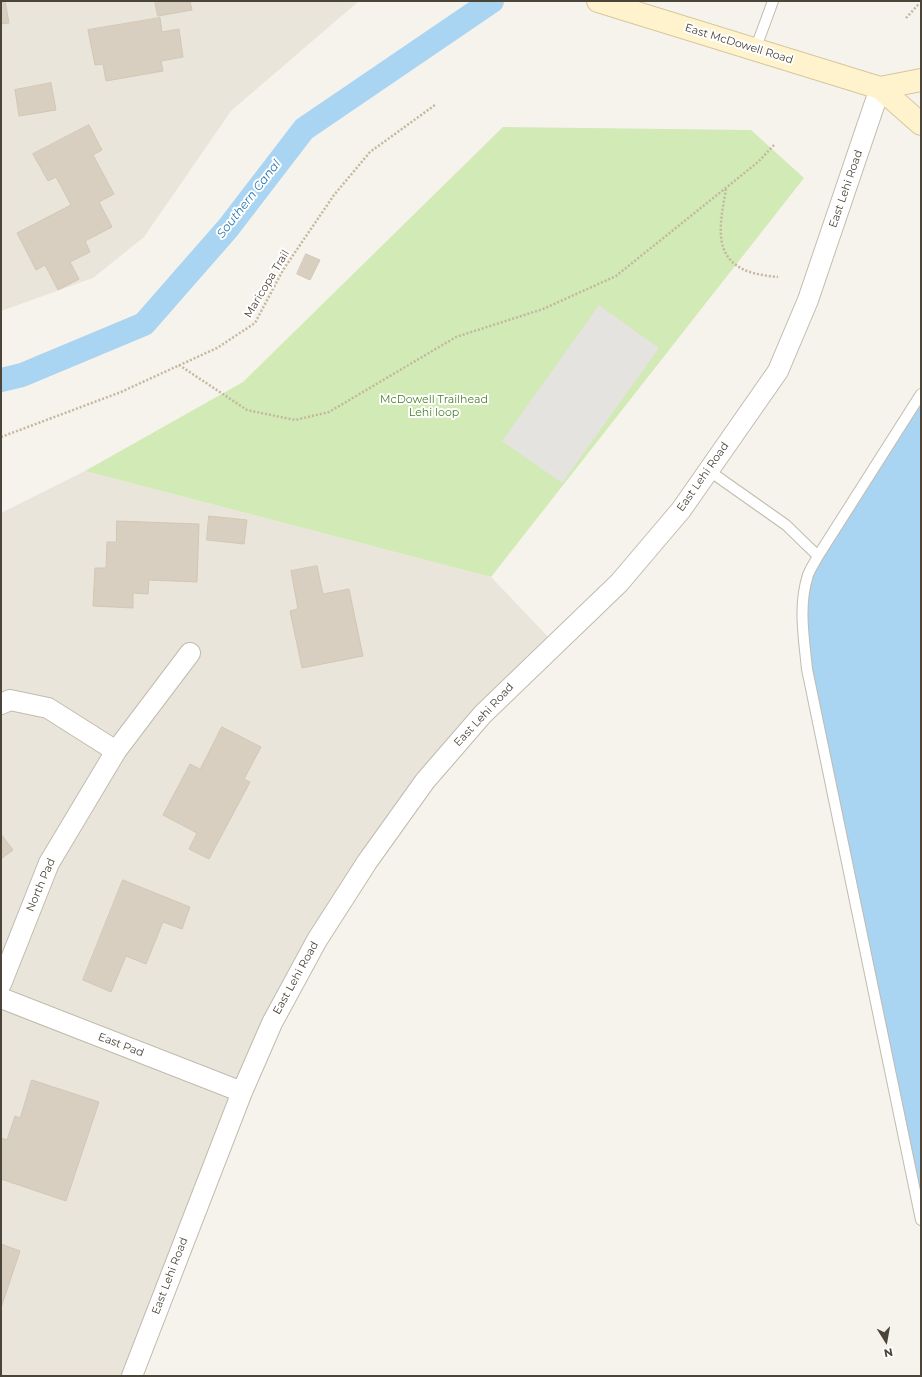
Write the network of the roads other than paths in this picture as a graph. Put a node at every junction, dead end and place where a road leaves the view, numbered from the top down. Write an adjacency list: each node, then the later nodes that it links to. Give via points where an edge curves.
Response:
1 (598, 1): 3 (main road, East McDowell Road)
2 (773, 1): 3 (lane)
3 (755, 50): 5 (main road, East McDowell Road)
4 (921, 80): 5 (main road, East McDowell Road)
5 (880, 88): 6 (main road, East McDowell Road); 8 (street, East Lehi Road, via 808,300 778,371)
6 (921, 124)
7 (921, 394): 9 (lane)
8 (708, 470): 9 (lane, via 786,525); 15 (street, East Lehi Road, via 681,510 619,583 483,714 425,781 367,862 317,940 272,1023)
9 (818, 556): 16 (lane, via 808,574 803,597 802,624 807,669)
10 (190, 653): 12 (street, North Pad)
11 (1, 704): 12 (street, via 10,700 48,708)
12 (116, 751): 13 (street, North Pad, via 49,863)
13 (1, 984)
14 (1, 998): 15 (street, East Pad)
15 (242, 1092): 17 (street, East Lehi Road)
16 (921, 1220)
17 (132, 1376)

